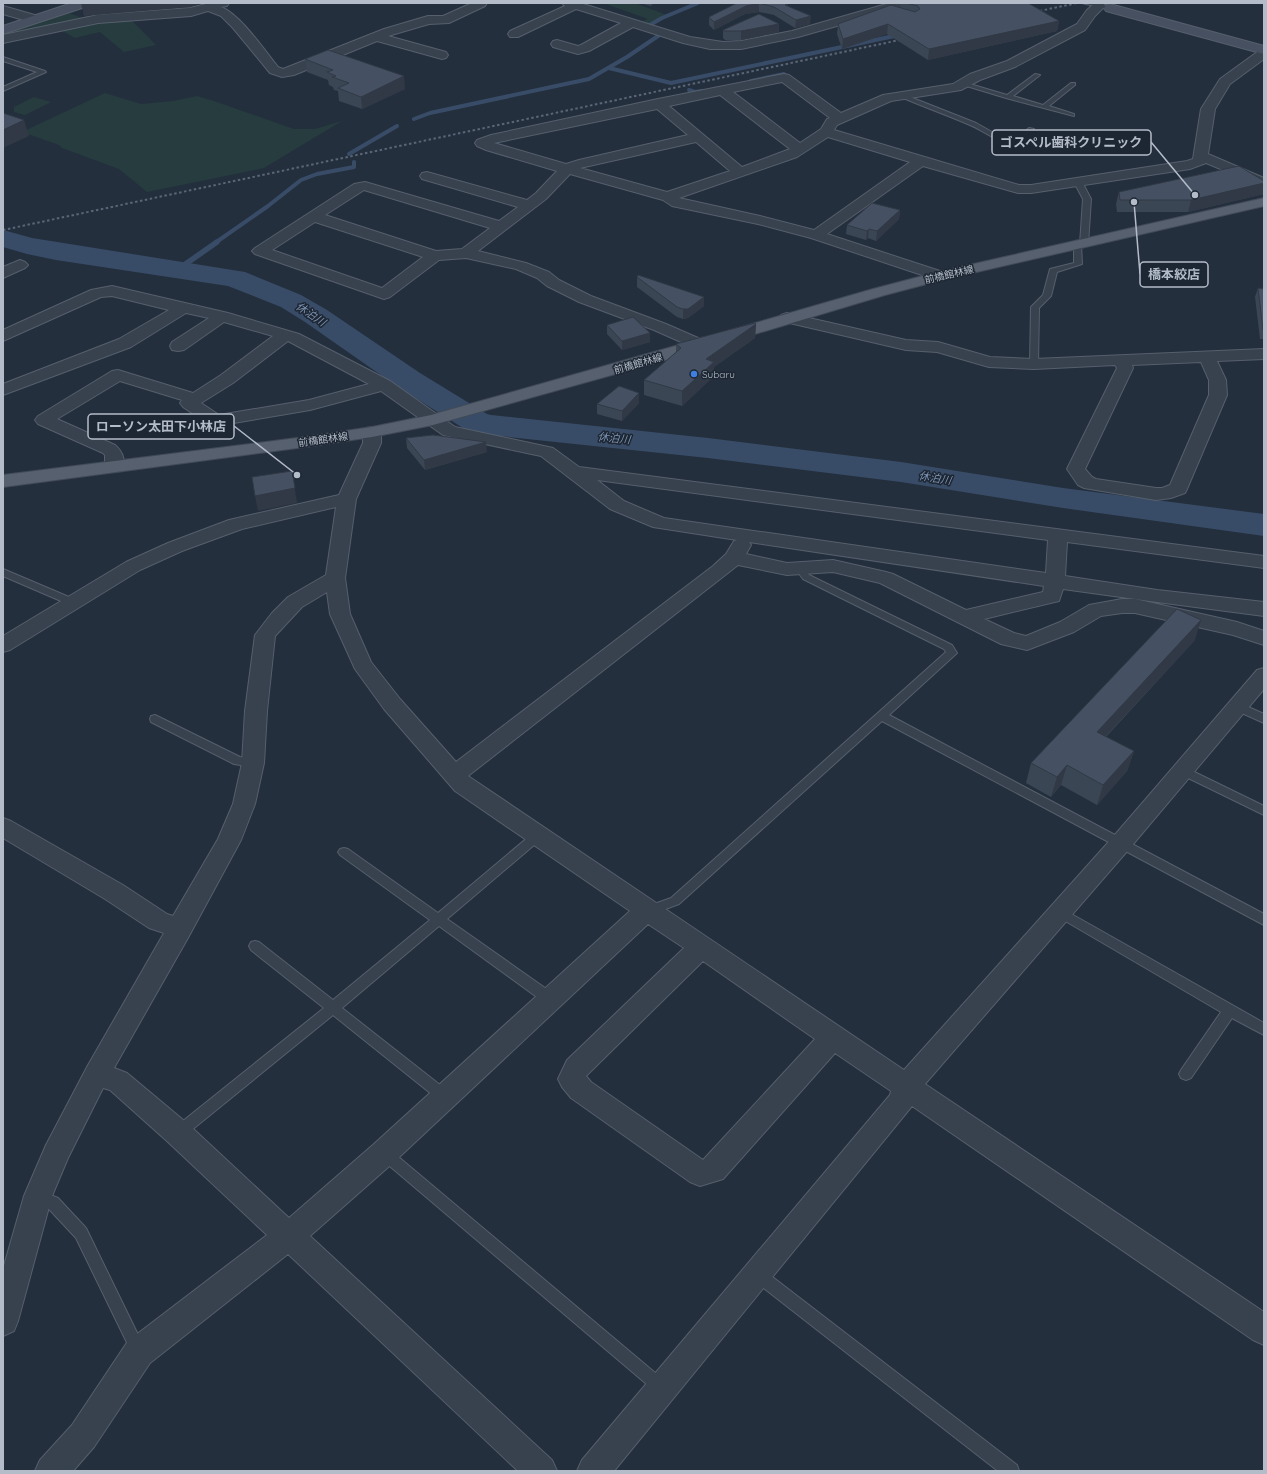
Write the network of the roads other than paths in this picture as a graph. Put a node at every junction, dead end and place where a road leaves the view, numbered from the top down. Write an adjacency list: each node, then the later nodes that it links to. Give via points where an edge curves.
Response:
1 (84, 3): 13 (street)
2 (224, 3): 8 (street)
3 (481, 3): 20 (street, via 445,20 428,20)
4 (903, 3): 11 (street)
5 (1085, 3): 9 (lane)
6 (1138, 3): 9 (street)
7 (571, 4): 14 (street); 17 (street)
8 (209, 7): 20 (street, via 225,13 278,73 300,68); 21 (street, via 185,13 103,18)
9 (1104, 7): 24 (street); 29 (street, via 1094,9 1078,29 1011,64)
10 (3, 10): 13 (street)
11 (882, 10): 12 (lane); 19 (street)
12 (895, 14)
13 (34, 19): 16 (street)
14 (631, 23): 22 (street); 23 (street, via 578,50)
15 (775, 24): 19 (street)
16 (3, 30)
17 (514, 34)
18 (719, 34): 22 (street)
19 (794, 34): 22 (street, via 741,45 717,46)
20 (376, 37): 26 (street)
21 (3, 39)
22 (700, 43)
23 (557, 44)
24 (1264, 50)
25 (1264, 53): 43 (street, via 1225,82 1208,108)
26 (442, 55)
27 (3, 59): 31 (lane, via 43,72)
28 (1037, 75): 34 (lane)
29 (963, 84): 33 (street, via 950,89); 34 (lane)
30 (1073, 84): 36 (lane)
31 (3, 89)
32 (722, 90): 35 (street); 38 (street, via 784,78); 42 (street)
33 (903, 96): 38 (street, via 888,98); 39 (lane, via 974,124 997,137 1016,142)
34 (1008, 97): 36 (lane)
35 (658, 103): 41 (street); 45 (street, via 482,143)
36 (1044, 107): 37 (lane)
37 (1072, 115)
38 (840, 118): 40 (street, via 832,122)
39 (1031, 129)
40 (826, 132): 42 (street); 44 (street)
41 (698, 137): 45 (street, via 579,164); 46 (street)
42 (800, 149): 46 (street)
43 (1201, 156): 48 (street, via 1200,161 1194,164); 49 (street)
44 (920, 161): 48 (street, via 1018,189); 55 (street)
45 (567, 169): 50 (street); 52 (street, via 541,196)
46 (739, 172): 50 (street)
47 (427, 176): 52 (street)
48 (1078, 182): 56 (lane, via 1087,199)
49 (1264, 183)
50 (668, 197): 55 (street, via 677,203 760,220)
51 (1264, 202): 56 (main road, 前橋館林線)
52 (528, 205): 54 (street)
53 (312, 216): 54 (street, via 364,186); 58 (street); 58 (street, via 260,251 384,294)
54 (500, 226): 57 (street)
55 (816, 235): 61 (street)
56 (1081, 244): 61 (main road, 前橋館林線); 72 (lane, via 1078,264 1053,271 1047,296 1035,307)
57 (466, 253): 58 (street); 67 (street, via 521,266 543,275 585,299 660,327)
58 (435, 256)
59 (20, 265): 60 (street)
60 (3, 273)
61 (940, 276): 64 (main road, 前橋館林線)
62 (183, 308): 63 (street); 66 (street, via 112,291 97,293); 74 (street, via 125,343)
63 (222, 316): 65 (street); 68 (street)
64 (787, 318): 67 (main road, 前橋館林線); 72 (street, via 906,345 938,347 989,362)
65 (285, 335): 73 (street); 75 (street)
66 (3, 336)
67 (699, 345): 76 (main road, 前橋館林線)
68 (178, 346)
69 (1264, 354): 70 (street)
70 (1207, 357): 71 (street); 71 (street, via 1214,370 1219,388 1218,395 1178,489 1164,494 1091,484 1085,481 1076,469 1125,368)
71 (1121, 360): 72 (street)
72 (1034, 364)
73 (384, 385): 75 (street, via 310,405 216,421 189,403); 76 (street)
74 (3, 390)
75 (196, 399): 78 (street, via 118,375 44,420 109,449 114,454)
76 (437, 419): 77 (main road, 前橋館林線); 79 (street, via 449,431 547,452)
77 (372, 432): 78 (main road, 前橋館林線); 81 (street, via 372,443)
78 (114, 467): 80 (main road, 前橋館林線)
79 (575, 472): 82 (street); 83 (street, via 617,505 660,523)
80 (3, 481)
81 (347, 499): 88 (street); 90 (street, via 236,524 133,566)
82 (1058, 535): 85 (street); 89 (street)
83 (746, 536): 84 (street); 89 (street)
84 (734, 558): 86 (street); 102 (street)
85 (1264, 562)
86 (800, 568): 92 (street, via 832,566 886,578); 97 (lane, via 806,577 948,647 952,653)
87 (3, 572): 90 (lane)
88 (336, 578): 100 (street, via 295,602 265,635); 102 (street, via 340,614 362,664 392,704)
89 (1055, 582): 91 (street); 92 (street, via 1052,596)
90 (72, 602): 94 (street)
91 (1264, 609)
92 (964, 617): 93 (street, via 1008,639 1027,643 1067,627 1096,610 1135,606 1237,629)
93 (1264, 638)
94 (3, 645)
95 (1264, 675): 96 (street)
96 (1238, 706): 98 (lane); 101 (street)
97 (883, 717): 106 (lane); 108 (lane, via 675,902)
98 (1264, 719)
99 (155, 720): 100 (lane, via 238,761)
100 (253, 763): 112 (street, via 244,804 229,840)
101 (1182, 770): 103 (lane); 106 (street)
102 (454, 775): 105 (street, via 462,785)
103 (1264, 811)
104 (3, 827): 112 (street, via 158,921)
105 (536, 836): 108 (street); 110 (lane)
106 (1121, 843): 109 (street); 111 (lane)
107 (344, 852): 110 (lane)
108 (646, 911): 114 (street); 115 (street)
109 (1059, 912): 117 (lane); 122 (street)
110 (437, 919): 115 (lane); 116 (lane)
111 (1264, 920)
112 (180, 929): 121 (street)
113 (255, 946): 116 (lane)
114 (700, 948): 119 (street); 119 (street, via 576,1068 571,1079 581,1090 700,1173 713,1170)
115 (550, 999): 123 (street)
116 (333, 1008): 123 (lane); 124 (lane)
117 (1230, 1010): 118 (lane); 120 (lane)
118 (1264, 1030)
119 (833, 1037): 122 (street)
120 (1186, 1074)
121 (96, 1075): 124 (street, via 118,1081); 126 (street)
122 (906, 1087): 128 (street, via 901,1102); 130 (street)
123 (444, 1096): 125 (street)
124 (178, 1133): 127 (street)
125 (384, 1153): 127 (street); 132 (lane)
126 (38, 1196): 129 (street); 131 (lane, via 53,1203 81,1233)
127 (289, 1236): 131 (street); 134 (street)
128 (757, 1273): 132 (street); 136 (lane)
129 (3, 1321)
130 (1264, 1330)
131 (139, 1352): 133 (street, via 83,1436)
132 (661, 1388): 135 (street)
133 (51, 1471)
134 (541, 1471)
135 (594, 1471)
136 (1011, 1471)

